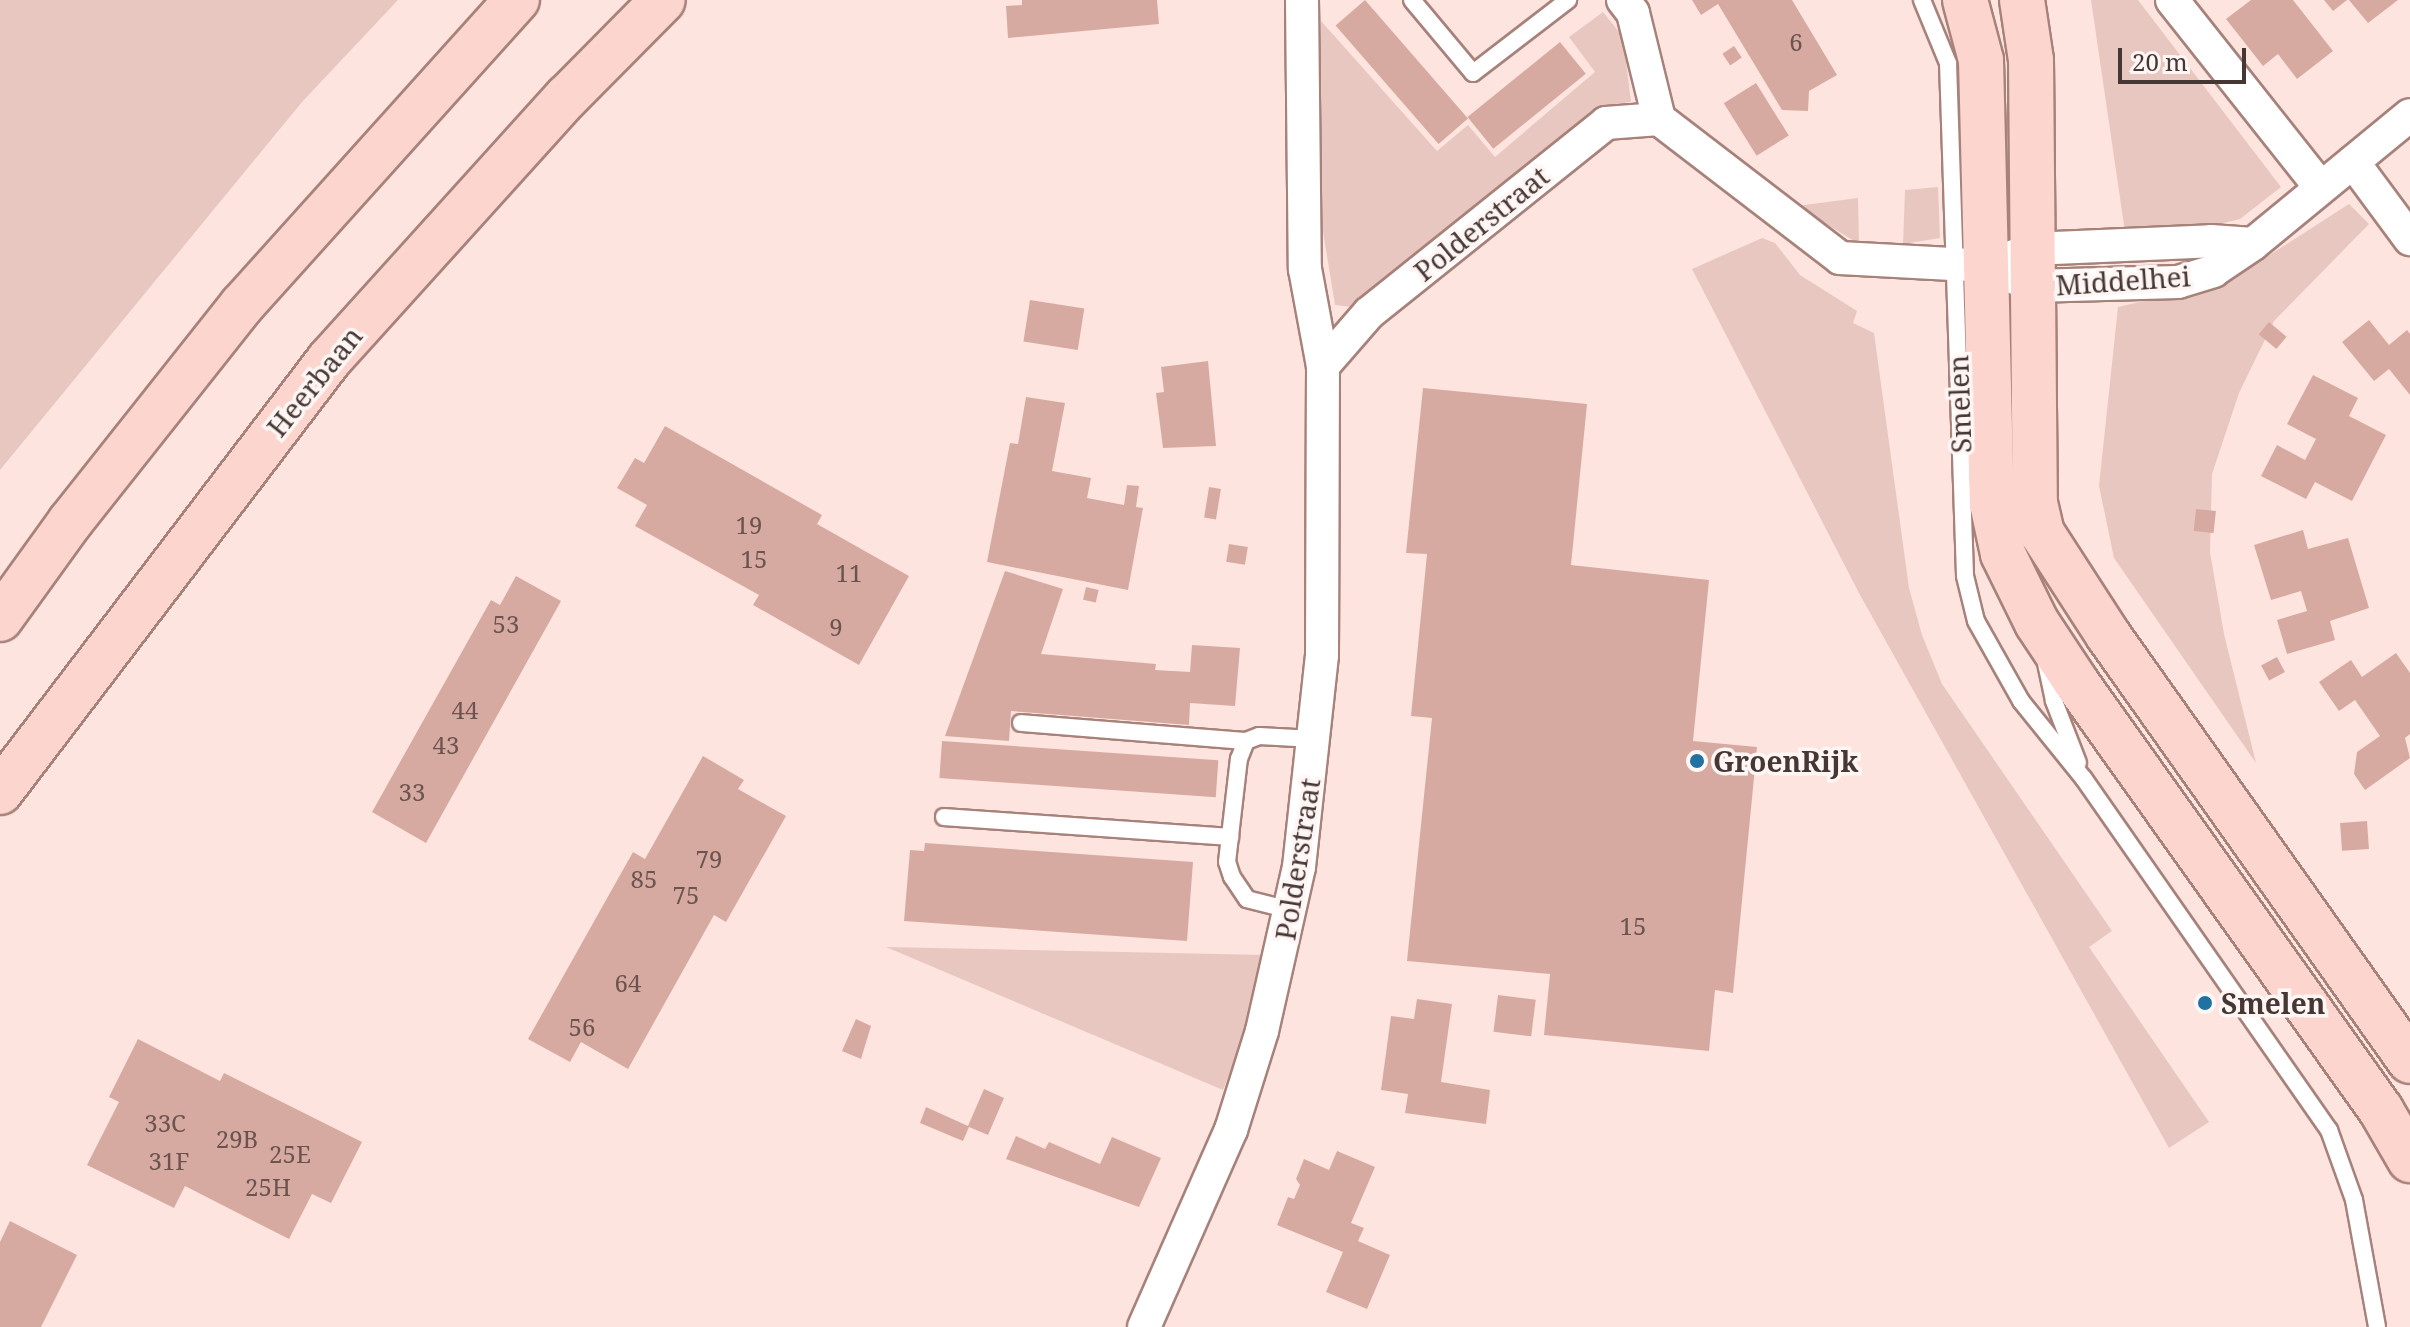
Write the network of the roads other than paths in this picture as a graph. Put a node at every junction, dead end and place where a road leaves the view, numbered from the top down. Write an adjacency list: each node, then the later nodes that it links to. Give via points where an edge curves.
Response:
1 (517, 0): 20 (street, via 242,305)
2 (663, 0): 26 (street, Heerbaan, via 567,97 329,360)
3 (1302, 0): 18 (street, Polderstraat, via 1305,269)
4 (1412, 0): 5 (lane, via 1473,73)
5 (1568, 0)
6 (1623, 0): 12 (street, via 1633,13)
7 (1922, 0): 16 (lane, Smelen, via 1948,63)
8 (1965, 0): 16 (street, Smelen, via 1981,60)
9 (2022, 0): 17 (street, Smelen, via 2031,60)
10 (2172, 0): 14 (street)
11 (2410, 115): 13 (street, Middelhei)
12 (1659, 119): 16 (street, via 1840,258); 18 (street, Polderstraat, via 1606,123 1369,313)
13 (2353, 162): 14 (street, Middelhei); 15 (street)
14 (2320, 187): 17 (street, Middelhei, via 2213,271 2178,282)
15 (2410, 239)
16 (1972, 266): 17 (street); 21 (street, Smelen, via 1992,503 2003,554); 25 (lane, Smelen, via 1965,576 1976,621 2021,701)
17 (2032, 267): 19 (street, Smelen, via 2035,503)
18 (1323, 366): 23 (street, Polderstraat, via 1322,639)
19 (2041, 558): 21 (lane, Smelen); 30 (street, Smelen, via 2108,635)
20 (0, 619)
21 (2037, 623): 25 (lane, Smelen, via 2054,701); 31 (street, Smelen, via 2381,1110)
22 (1021, 723): 24 (lane)
23 (1314, 739): 24 (lane, via 1259,736); 29 (street, Polderstraat)
24 (1246, 741): 28 (lane)
25 (2084, 779): 33 (lane, Smelen, via 2329,1130 2354,1200)
26 (0, 792)
27 (944, 817): 28 (lane)
28 (1230, 837): 29 (lane, via 1227,862 1239,890 1259,904)
29 (1290, 910): 32 (street, Polderstraat, via 1262,1031 1231,1130)
30 (2410, 1061)
31 (2410, 1160)
32 (1144, 1327)
33 (2377, 1327)

